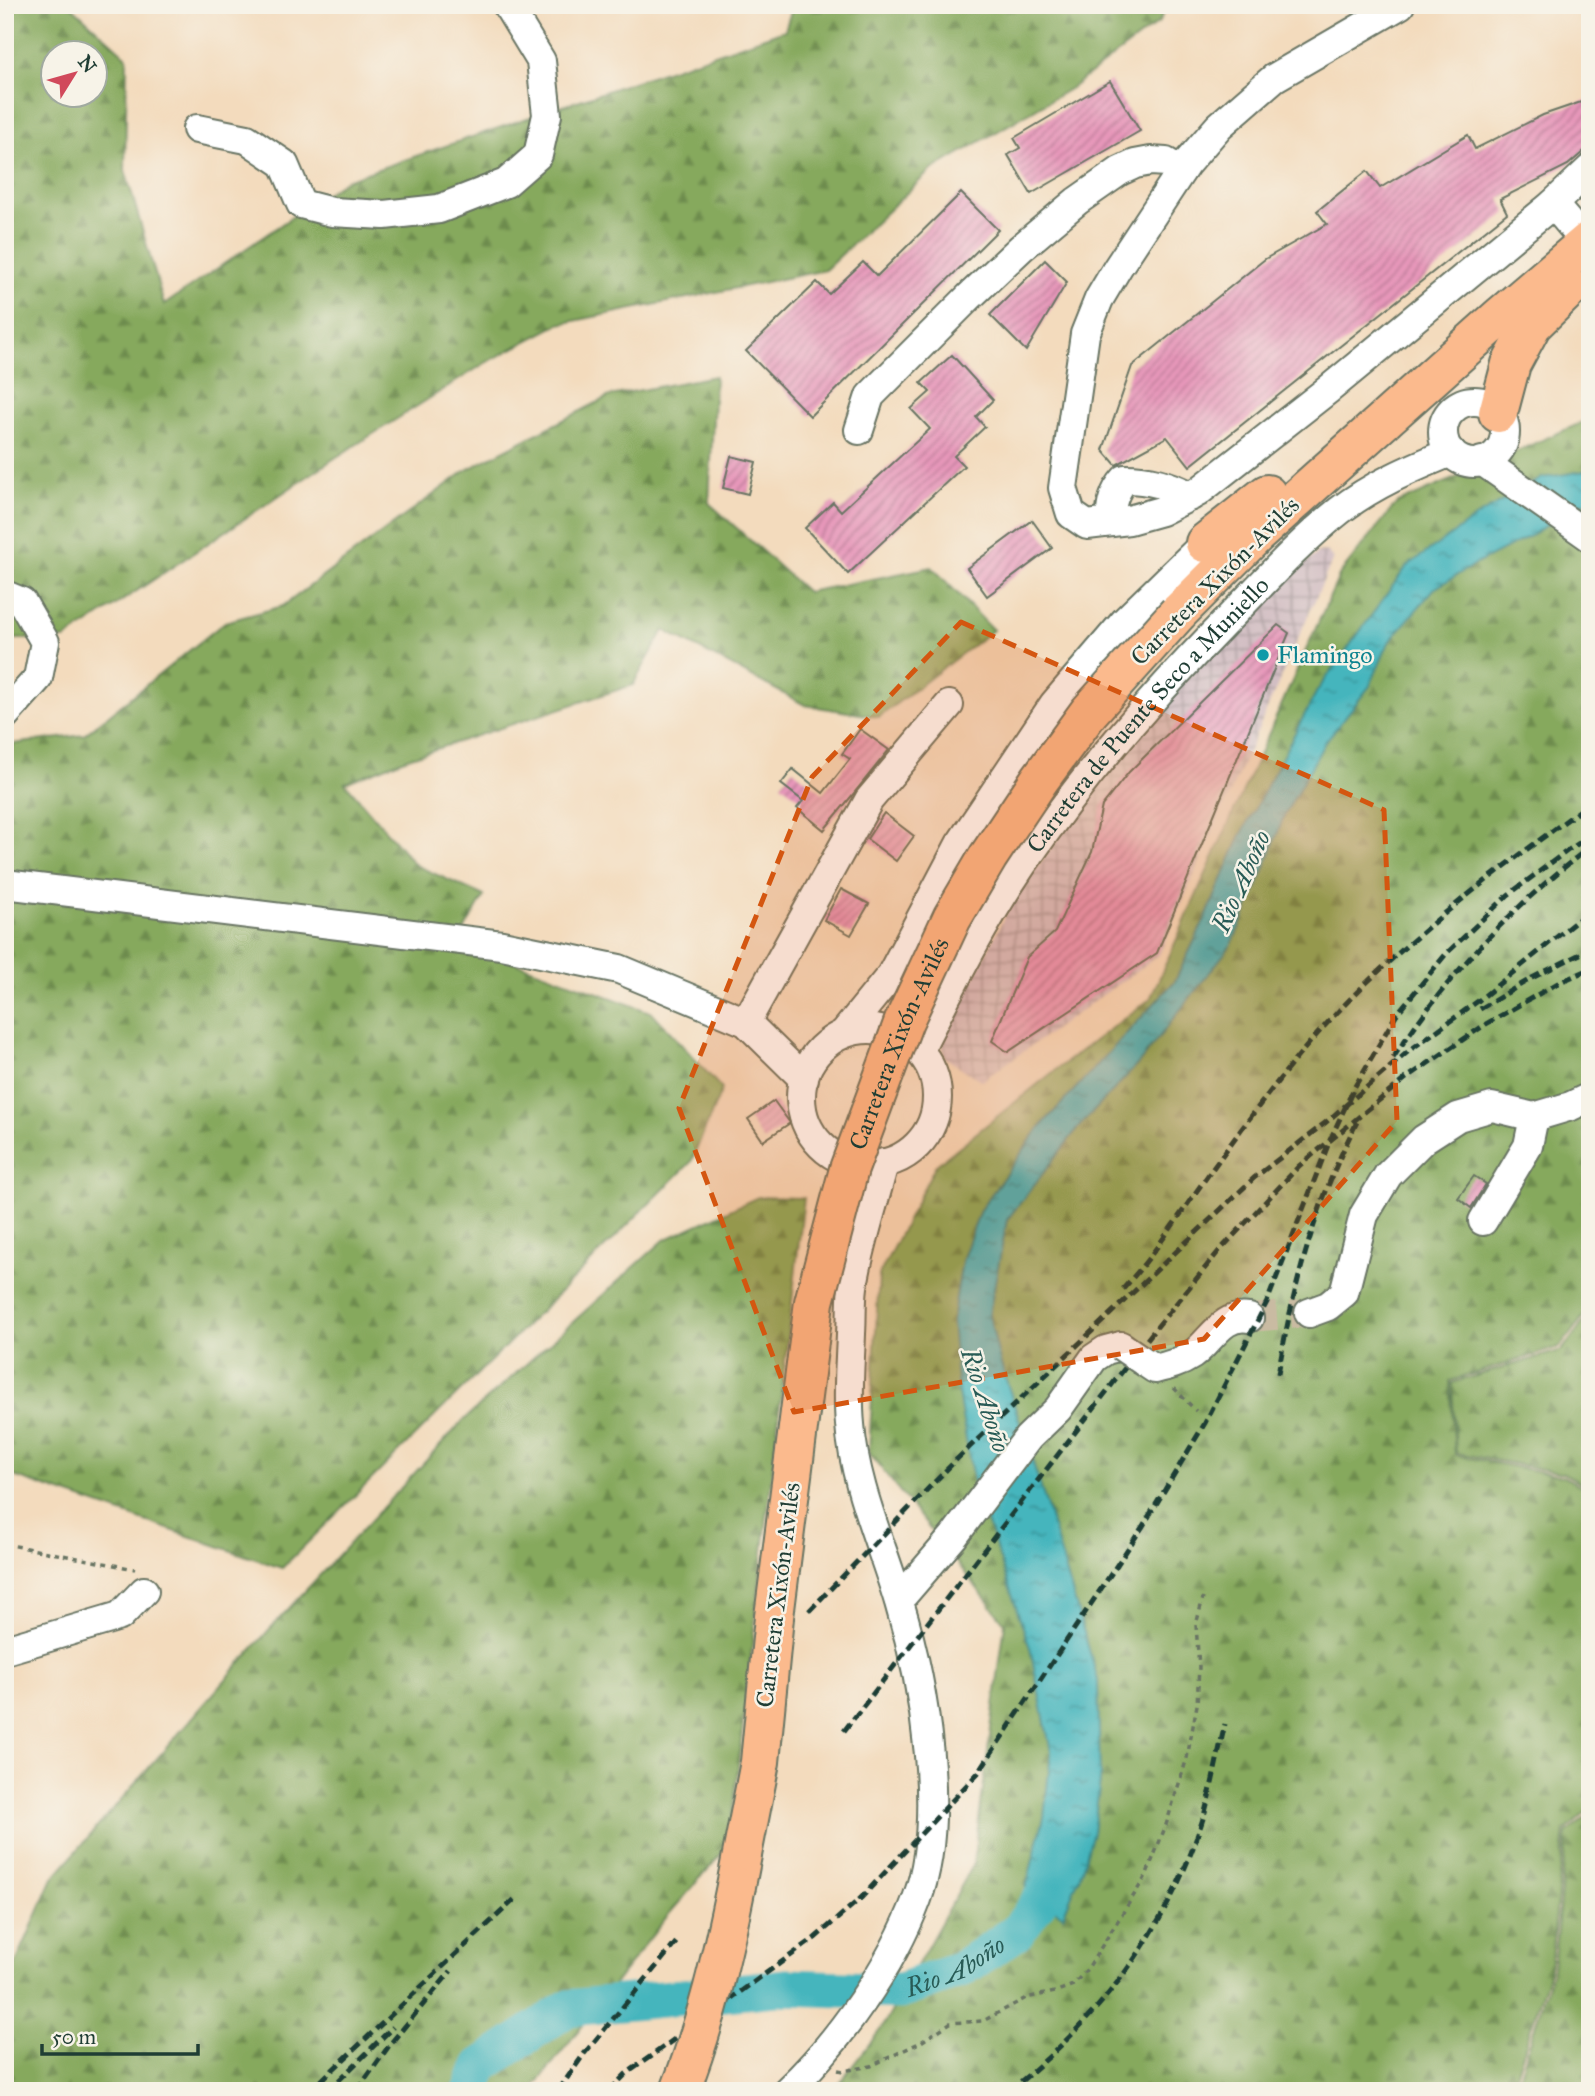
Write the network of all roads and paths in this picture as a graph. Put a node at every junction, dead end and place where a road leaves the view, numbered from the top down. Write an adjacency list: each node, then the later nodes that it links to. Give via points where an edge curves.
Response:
1 (507, 5): 3 (street, via 541,61 547,115 538,155 506,183 439,209 384,215 332,212 301,204 284,164 247,139)
2 (1400, 5): 5 (street, via 1274,78 1219,126)
3 (197, 129)
4 (1590, 169): 6 (street)
5 (1181, 171): 10 (street, via 1166,162 1135,164 1077,201 1021,248 870,396); 14 (street, via 1118,267 1084,334 1063,488 1071,513 1087,525)
6 (1553, 204): 7 (street); 13 (street)
7 (1589, 251): 8 (highway, Carretera Xixón-Avilés); 9 (highway, via 1532,325 1511,364)
8 (1502, 315): 16 (highway, via 1429,364); 37 (highway, Carretera Xixón-Avilés, bridge, via 1257,534 1089,712 1040,779 952,918 904,1021 849,1169 814,1302 760,1762 720,1968)
9 (1498, 413): 11 (street, via 1482,402 1454,408 1447,415 1443,434); 12 (street, via 1505,432 1503,442)
10 (859, 430)
11 (1451, 452): 12 (street, via 1465,461); 23 (street, Carretera de Puente Seco a Muniello, via 1400,472 1339,510 1147,704 1021,866 965,959)
12 (1482, 461): 15 (street)
13 (1191, 496): 14 (street, via 1161,511); 14 (street, via 1145,479 1125,479 1116,489)
14 (1110, 522)
15 (1584, 533)
16 (1205, 543): 22 (street, via 1125,621 1054,704 960,845 891,975)
17 (5, 595): 19 (street, via 22,602 45,642 38,678)
18 (949, 705): 21 (street, via 869,800)
19 (5, 715)
20 (5, 884): 21 (street, via 502,945 619,969)
21 (746, 1022): 24 (street)
22 (844, 1033): 23 (street, via 884,1030); 24 (street, via 812,1059)
23 (919, 1050): 27 (street, via 934,1075 937,1103 929,1130 910,1152)
24 (804, 1079): 27 (street, via 801,1102 807,1124 820,1144 861,1164)
25 (1590, 1097): 26 (street)
26 (1534, 1117): 28 (street, via 1528,1146); 29 (street, via 1492,1107 1458,1117 1424,1139 1388,1175 1364,1215 1344,1293)
27 (884, 1163): 34 (street, via 853,1287 849,1425 856,1467)
28 (1483, 1221)
29 (1308, 1314)
30 (1249, 1318): 34 (street, via 1239,1316 1217,1329 1194,1354 1176,1364 1155,1369 1132,1353 1106,1350 1094,1358 1058,1409 1028,1438)
31 (5, 1544): 32 (path, via 132,1567 149,1581)
32 (144, 1591): 35 (street, via 120,1616)
33 (1203, 1598): 36 (path, via 1196,1625 1197,1705 1187,1758 1146,1875 1088,1968 1073,1985 1026,1998 983,2021 950,2023 871,2066 843,2071)
34 (899, 1600): 36 (street, via 926,1719 932,1803 927,1852 917,1898 884,1967)
35 (5, 1650)
36 (816, 2064): 38 (street)
37 (680, 2091)
38 (787, 2091)

